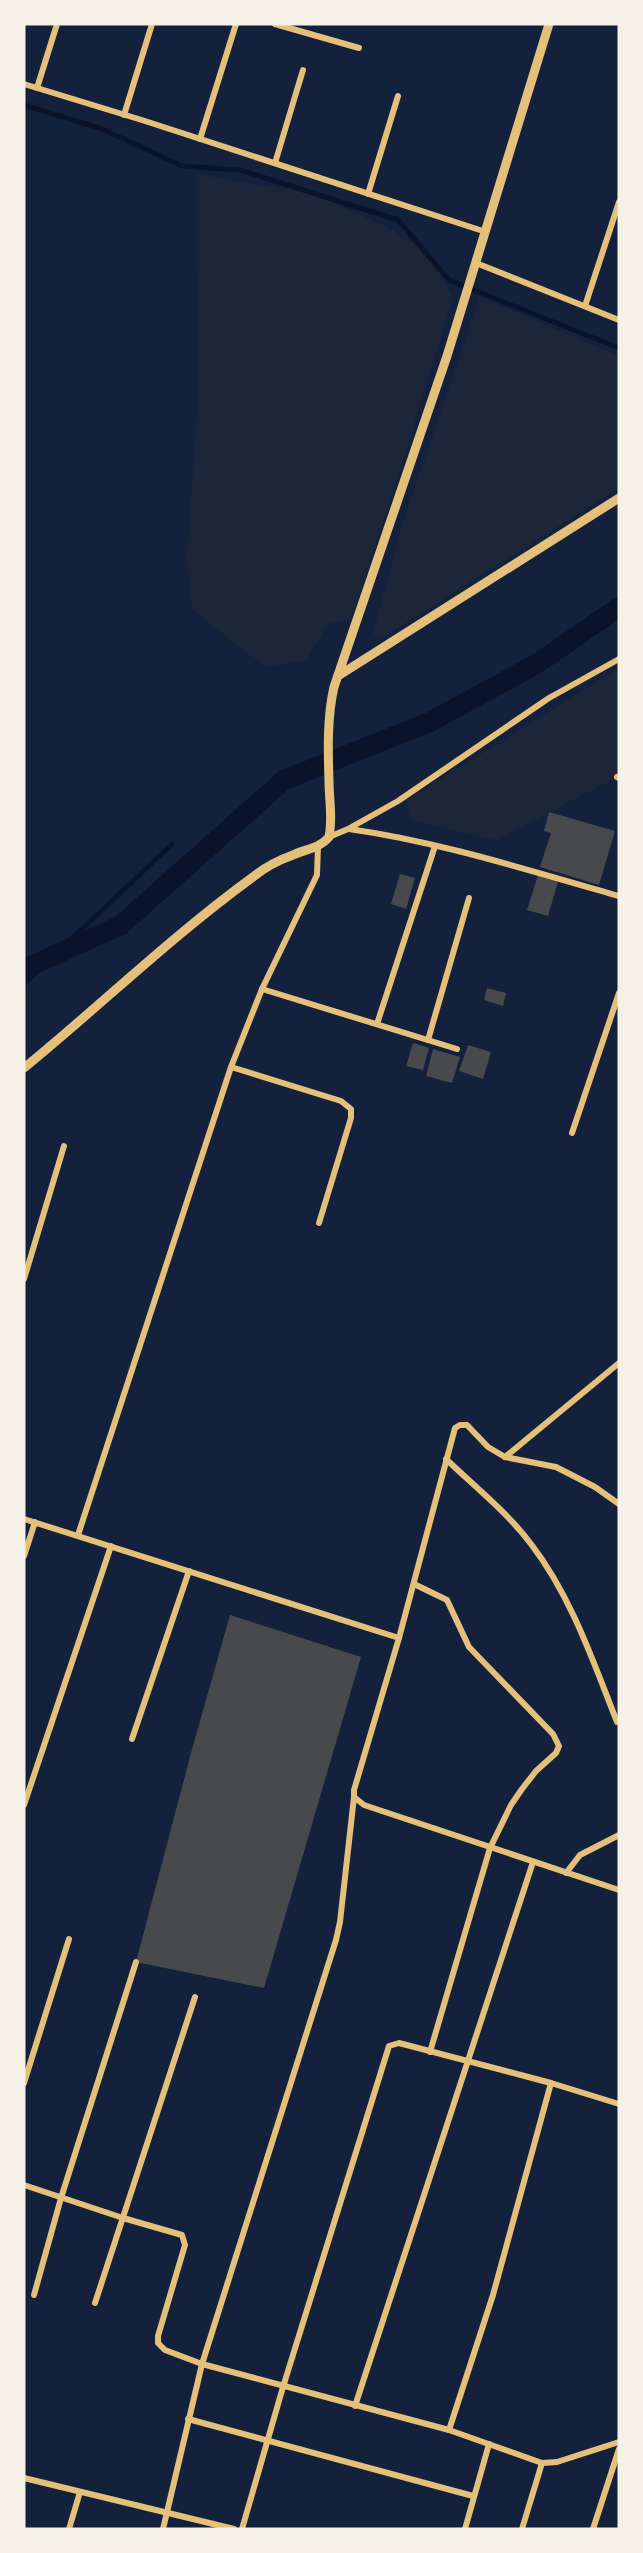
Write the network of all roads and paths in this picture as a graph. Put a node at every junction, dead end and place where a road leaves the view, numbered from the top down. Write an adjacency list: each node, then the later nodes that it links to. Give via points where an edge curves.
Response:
1 (57, 24): 9 (street)
2 (152, 24): 11 (street)
3 (236, 24): 12 (street)
4 (275, 24): 6 (street)
5 (549, 24): 16 (street)
6 (359, 48)
7 (303, 69): 13 (street)
8 (24, 84): 9 (street)
9 (37, 88): 11 (street)
10 (398, 96): 14 (street)
11 (124, 115): 12 (street)
12 (200, 139): 13 (street)
13 (275, 164): 14 (street)
14 (368, 194): 16 (street)
15 (619, 202): 18 (street)
16 (486, 232): 17 (street)
17 (476, 264): 18 (street); 22 (street)
18 (585, 306): 19 (street)
19 (619, 320)
20 (619, 498): 22 (street)
21 (619, 659): 23 (street, via 549,698 398,801)
22 (338, 676): 24 (street, via 330,717)
23 (348, 829): 24 (street); 26 (street)
24 (329, 837): 25 (street)
25 (318, 846): 29 (street, via 316,875); 35 (street, via 283,859 190,924)
26 (435, 846): 27 (street); 31 (street)
27 (619, 896)
28 (469, 898): 32 (street)
29 (262, 989): 31 (street); 34 (street)
30 (619, 993): 36 (street)
31 (377, 1024): 32 (street)
32 (428, 1040): 33 (street)
33 (457, 1048)
34 (231, 1067): 38 (street, via 341,1101 351,1109); 46 (street)
35 (24, 1068)
36 (572, 1133)
37 (64, 1146): 39 (street)
38 (319, 1223)
39 (24, 1279)
40 (619, 1363): 41 (street)
41 (505, 1457): 42 (street, via 488,1447 467,1425 460,1425 453,1432); 43 (street, via 556,1467)
42 (446, 1459): 50 (street); 52 (street, via 537,1552 562,1594)
43 (619, 1504)
44 (24, 1519): 45 (street)
45 (35, 1522): 46 (street); 48 (street)
46 (78, 1535): 47 (street)
47 (111, 1546): 49 (street); 55 (street)
48 (24, 1556)
49 (189, 1571): 51 (street); 53 (street)
50 (414, 1584): 51 (street); 57 (street, via 447,1600 469,1647 553,1734 559,1746 522,1789)
51 (399, 1638): 54 (street)
52 (619, 1721)
53 (132, 1739)
54 (354, 1797): 57 (street, via 364,1805); 74 (street, via 336,1940)
55 (24, 1805)
56 (619, 1835): 59 (street, via 580,1855)
57 (490, 1848): 58 (street); 64 (street)
58 (533, 1862): 59 (street); 65 (street)
59 (566, 1873): 60 (street)
60 (619, 1890)
61 (69, 1938): 66 (street)
62 (136, 1962): 70 (street)
63 (195, 1997): 71 (street)
64 (430, 2052): 65 (street); 75 (street, via 399,2043 393,2043 387,2050)
65 (467, 2062): 67 (street); 76 (street)
66 (24, 2083)
67 (551, 2083): 68 (street); 78 (street, via 493,2295)
68 (619, 2104)
69 (24, 2185): 70 (street)
70 (61, 2198): 71 (street); 72 (street)
71 (123, 2218): 73 (street); 74 (street, via 178,2233 185,2240 158,2343 165,2350)
72 (34, 2295)
73 (95, 2303)
74 (202, 2364): 75 (street); 77 (street)
75 (283, 2387): 76 (street); 79 (street)
76 (355, 2406): 78 (street)
77 (188, 2419): 79 (street); 87 (street)
78 (449, 2430): 81 (street)
79 (267, 2441): 86 (street); 91 (street)
80 (619, 2442): 83 (street)
81 (489, 2444): 83 (street); 86 (street)
82 (619, 2449): 94 (street)
83 (542, 2463): 93 (street)
84 (24, 2478): 85 (street)
85 (80, 2492): 87 (street); 88 (street)
86 (474, 2496): 92 (street)
87 (168, 2513): 89 (street); 90 (street)
88 (69, 2529)
89 (163, 2529)
90 (234, 2529)
91 (242, 2529)
92 (465, 2529)
93 (522, 2529)
94 (593, 2529)

